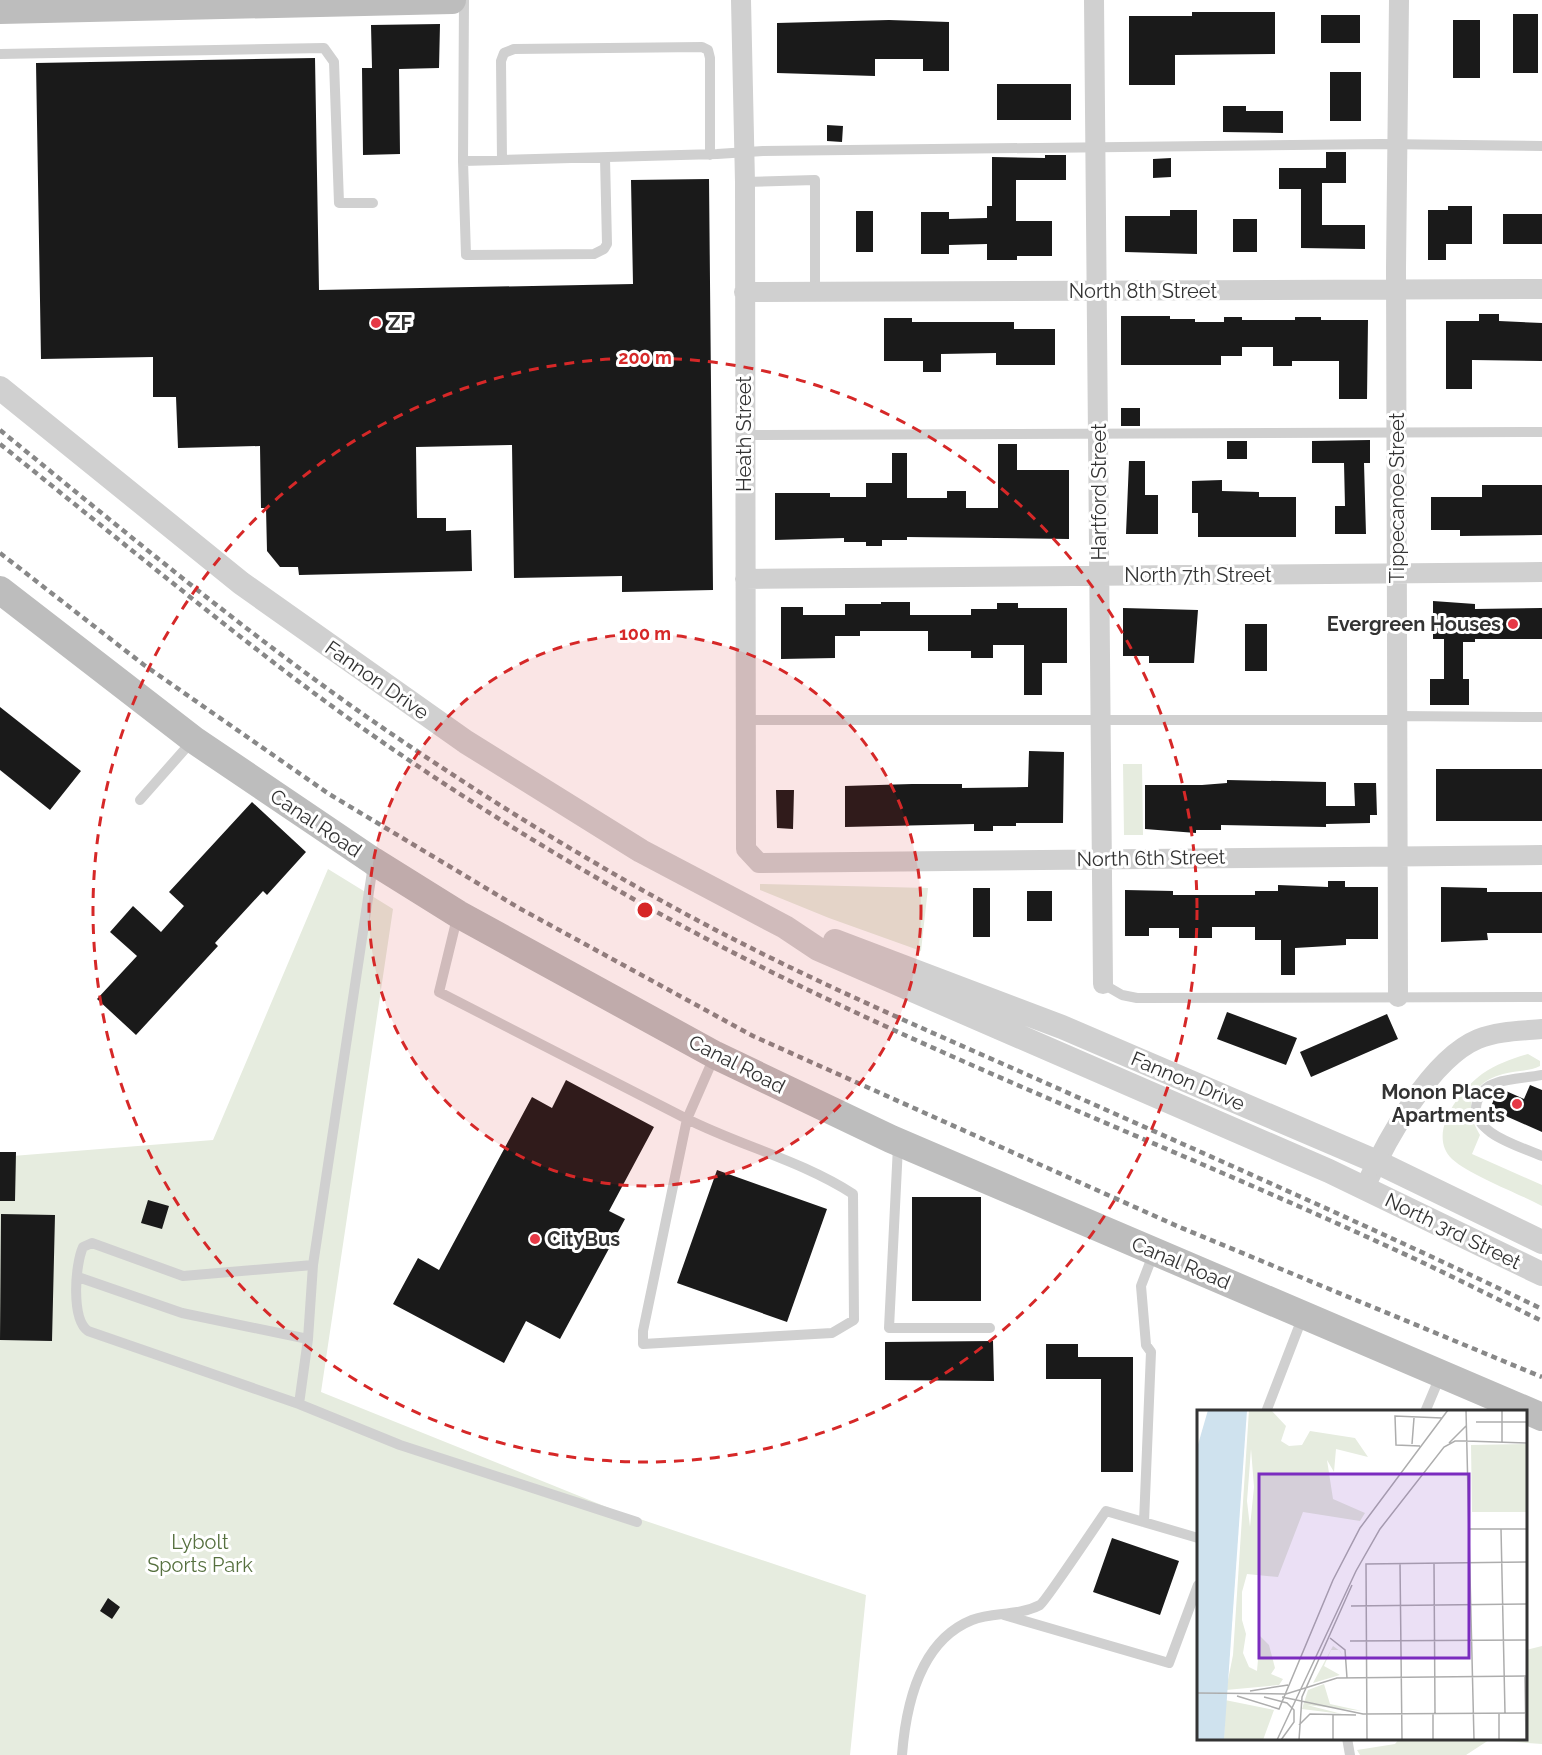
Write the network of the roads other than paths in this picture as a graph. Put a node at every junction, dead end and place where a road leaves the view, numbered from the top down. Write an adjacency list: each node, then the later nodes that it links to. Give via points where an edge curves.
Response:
1 (452, 0): 6 (main road)
2 (464, 0): 16 (lane)
3 (741, 0): 12 (street, Heath Street)
4 (1094, 0): 11 (street, Hartford Street)
5 (1399, 0): 9 (street, Tippecanoe Street)
6 (330, 2): 7 (main road)
7 (0, 10)
8 (0, 54): 18 (lane, via 324,48 334,62 339,203)
9 (1397, 144): 10 (lane); 11 (lane); 21 (street, Tippecanoe Street)
10 (1542, 146)
11 (1097, 147): 12 (lane); 20 (street, Hartford Street)
12 (744, 152): 13 (lane); 17 (street, Heath Street)
13 (710, 155): 14 (lane); 15 (lane, via 710,58 702,46 514,49 504,53 501,61)
14 (605, 158): 15 (lane); 16 (lane, via 607,243 600,252 465,255)
15 (502, 160): 16 (lane)
16 (463, 161)
17 (745, 182): 22 (street, Heath Street); 23 (lane, via 815,180)
18 (373, 203)
19 (1542, 289): 21 (street, North 8th Street)
20 (1098, 291): 21 (street, North 8th Street); 23 (street, North 8th Street); 26 (street, Hartford Street)
21 (1396, 291): 27 (street, Tippecanoe Street)
22 (744, 292): 23 (street, North 8th Street); 28 (street, Heath Street)
23 (815, 293)
24 (0, 388): 46 (street, Fannon Drive, via 241,583 465,742 641,851)
25 (1542, 432): 27 (lane)
26 (1099, 433): 27 (lane); 28 (lane); 31 (street, Hartford Street)
27 (1396, 433): 30 (street, Tippecanoe Street)
28 (744, 435): 32 (street, Heath Street)
29 (1542, 572): 30 (street, North 7th Street)
30 (1397, 574): 31 (street, North 7th Street); 35 (street, Tippecanoe Street)
31 (1100, 576): 32 (street, North 7th Street); 36 (street, Hartford Street)
32 (745, 579): 37 (street, Heath Street)
33 (0, 590): 38 (main road, Canal Road)
34 (1542, 717): 35 (lane)
35 (1397, 718): 36 (lane); 41 (street, Tippecanoe Street)
36 (1101, 719): 37 (lane); 42 (street, Hartford Street)
37 (744, 720): 44 (street, Heath Street, via 746,849)
38 (194, 740): 39 (lane); 43 (main road, Canal Road)
39 (140, 800)
40 (1542, 855): 41 (street, North 6th Street)
41 (1397, 856): 42 (street, North 6th Street); 48 (street, Tippecanoe Street)
42 (1102, 858): 44 (street, North 6th Street); 47 (street, Hartford Street)
43 (373, 861): 45 (main road, Canal Road); 60 (lane)
44 (759, 863)
45 (458, 914): 51 (main road, Canal Road); 53 (lane, via 439,992)
46 (785, 927): 56 (street, Fannon Drive, via 822,936 1062,1027); 57 (street, Fannon Drive, via 828,954)
47 (1103, 984): 48 (lane, via 1137,998)
48 (1398, 997): 49 (lane)
49 (1542, 997)
50 (1542, 1029): 56 (street, via 1479,1039 1458,1050 1435,1071)
51 (715, 1055): 53 (lane); 54 (main road, Canal Road)
52 (1542, 1075): 55 (lane, via 1488,1086 1478,1097 1475,1108 1477,1120 1486,1130)
53 (687, 1119): 53 (lane, via 643,1344 832,1333 854,1320 853,1194 828,1177)
54 (898, 1142): 59 (main road, Canal Road); 64 (lane, via 889,1328)
55 (1542, 1156)
56 (1377, 1162): 57 (street); 58 (street, Fannon Drive)
57 (1365, 1187): 61 (street, North 3rd Street)
58 (1542, 1242)
59 (1154, 1251): 63 (main road, Canal Road); 74 (lane, via 1141,1286 1146,1346 1151,1352)
60 (313, 1265): 62 (lane, via 183,1276 92,1243 83,1247 79,1256); 65 (lane)
61 (1542, 1274)
62 (78, 1277): 65 (lane, via 182,1313); 67 (lane, via 79,1318 88,1331)
63 (1303, 1315): 66 (main road, Canal Road); 68 (lane)
64 (990, 1328)
65 (308, 1339): 67 (lane)
66 (1441, 1374): 69 (lane); 70 (main road, Canal Road)
67 (299, 1404): 73 (lane, via 400,1445)
68 (1267, 1410)
69 (1426, 1410)
70 (1526, 1410)
71 (1527, 1411): 72 (main road, Canal Road)
72 (1542, 1417)
73 (637, 1522)
74 (1144, 1522): 75 (lane); 77 (lane, via 1106,1511)
75 (1197, 1538)
76 (1197, 1588): 79 (lane, via 1169,1663)
77 (1041, 1605): 78 (lane); 79 (lane)
78 (1004, 1615): 79 (lane); 81 (lane, via 974,1619 946,1634 920,1674 905,1715)
79 (1041, 1626)
80 (1347, 1740): 82 (lane)
81 (902, 1755)
82 (1350, 1755)

